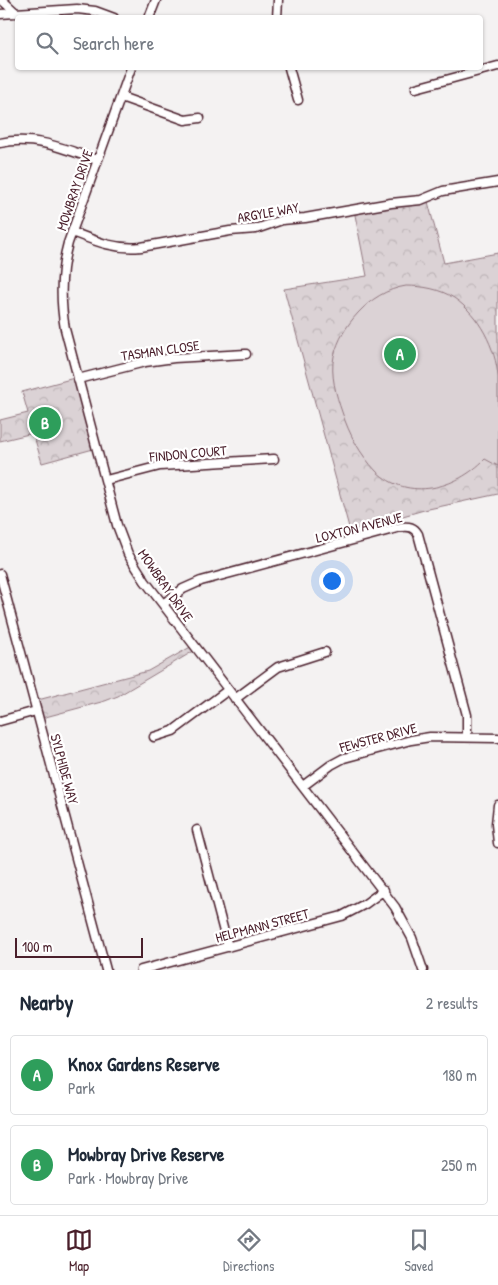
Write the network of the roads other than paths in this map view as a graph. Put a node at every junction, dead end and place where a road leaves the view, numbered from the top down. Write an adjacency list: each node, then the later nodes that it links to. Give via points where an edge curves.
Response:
1 (2, 0): 4 (street)
2 (156, 0): 7 (street)
3 (278, 0): 8 (street)
4 (16, 13): 5 (street); 6 (street, via 77,9)
5 (0, 14)
6 (106, 15)
7 (150, 15)
8 (277, 15)
9 (498, 66): 12 (street)
10 (130, 70): 13 (street, MOWBRAY DRIVE)
11 (290, 70): 14 (street)
12 (416, 88)
13 (121, 97): 15 (street, via 184,120); 17 (street, MOWBRAY DRIVE)
14 (298, 100)
15 (200, 118)
16 (0, 143): 17 (street, via 21,140 43,142)
17 (97, 160): 19 (street, MOWBRAY DRIVE)
18 (498, 182): 19 (street, ARGYLE WAY, via 443,191 421,200 282,220 256,230 230,231 134,248 115,247)
19 (72, 232): 21 (street, MOWBRAY DRIVE, via 63,262 62,306)
20 (246, 354): 21 (street, TASMAN CLOSE, via 145,362)
21 (78, 379): 23 (street, MOWBRAY DRIVE)
22 (274, 459): 23 (street, FINDON COURT, via 160,466)
23 (106, 480): 25 (street, MOWBRAY DRIVE, via 125,547)
24 (0, 574): 29 (street, SYLPHIDE WAY)
25 (162, 604): 27 (street, MOWBRAY DRIVE); 32 (street, LOXTON AVENUE, via 201,581 410,527 416,530 421,544 467,715)
26 (325, 652): 28 (street, via 278,667)
27 (228, 690): 28 (street, MOWBRAY DRIVE); 31 (street, via 174,730)
28 (236, 699): 34 (street, MOWBRAY DRIVE)
29 (36, 711): 30 (street); 40 (street, SYLPHIDE WAY)
30 (0, 721)
31 (154, 737)
32 (467, 737): 33 (street, FEWSTER DRIVE); 34 (street, FEWSTER DRIVE, via 420,738 344,758)
33 (498, 738)
34 (303, 786): 38 (street, MOWBRAY DRIVE)
35 (498, 805): 37 (street)
36 (197, 830): 39 (street)
37 (498, 843)
38 (384, 890): 39 (street, HELPMANN STREET, via 342,916); 42 (street, MOWBRAY DRIVE, via 409,930)
39 (228, 947): 41 (street, HELPMANN STREET)
40 (106, 970)
41 (141, 970)
42 (423, 970)

